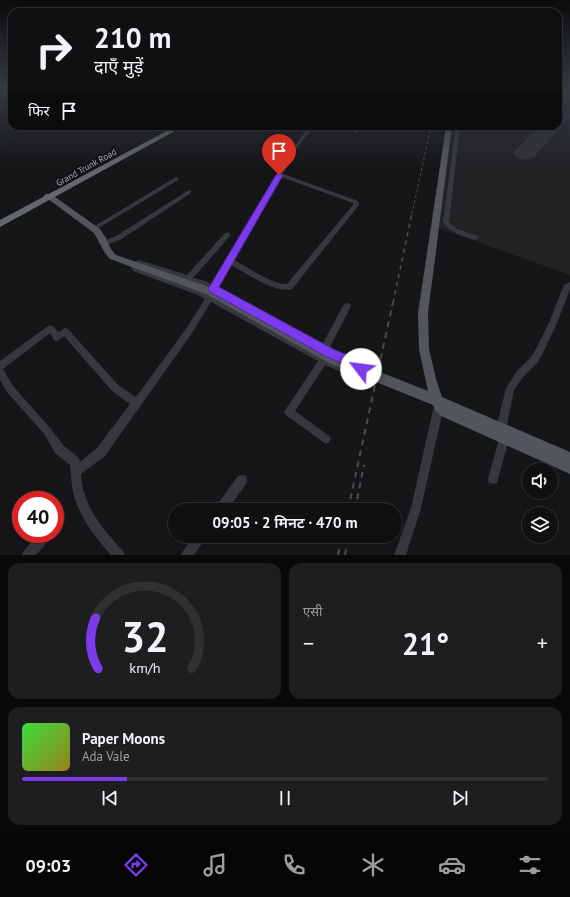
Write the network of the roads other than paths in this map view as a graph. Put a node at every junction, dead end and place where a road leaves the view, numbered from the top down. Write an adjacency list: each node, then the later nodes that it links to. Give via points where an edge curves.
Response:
1 (169, 130): 9 (highway, Grand Trunk Road)
2 (174, 130): 9 (highway, Grand Trunk Road)
3 (309, 130): 6 (street)
4 (448, 130): 24 (main road, via 423,313 424,348)
5 (458, 130): 13 (street, via 446,222 453,230)
6 (279, 175): 15 (street); 15 (street, via 356,202 356,205 289,287 284,288 270,282)
7 (176, 179): 11 (street)
8 (189, 192): 14 (street, via 118,238)
9 (49, 197): 10 (highway, Grand Trunk Road); 11 (main road)
10 (0, 223)
11 (94, 228): 14 (main road, via 104,237)
12 (227, 235): 17 (street)
13 (475, 238)
14 (105, 243): 16 (main road, via 108,253 113,257)
15 (230, 261): 19 (street)
16 (133, 265): 17 (street, via 143,264); 19 (street, via 139,271); 30 (main road, via 195,285 333,359 426,396)
17 (188, 279): 19 (street)
18 (570, 285): 27 (street, via 540,350 510,388)
19 (211, 293): 21 (street); 25 (street, via 189,331)
20 (347, 306): 21 (street)
21 (323, 356): 28 (street, via 289,412)
22 (0, 366): 25 (street, via 51,328 57,337 65,331 116,389)
23 (0, 372): 32 (street, via 10,389 48,432 58,450 75,462)
24 (434, 391): 26 (main road); 27 (main road)
25 (137, 403): 32 (street, via 101,452)
26 (438, 406): 27 (main road, via 445,412); 41 (street, via 416,508)
27 (502, 431): 29 (main road); 31 (main road); 33 (street, via 503,443)
28 (326, 438)
29 (570, 454)
30 (570, 459)
31 (570, 467)
32 (76, 472): 39 (street, via 77,488 87,512 103,537)
33 (493, 479)
34 (242, 480): 35 (street)
35 (225, 503)
36 (39, 543): 38 (street)
37 (196, 543): 40 (street)
38 (28, 555)
39 (119, 555)
40 (187, 555)
41 (400, 555)

